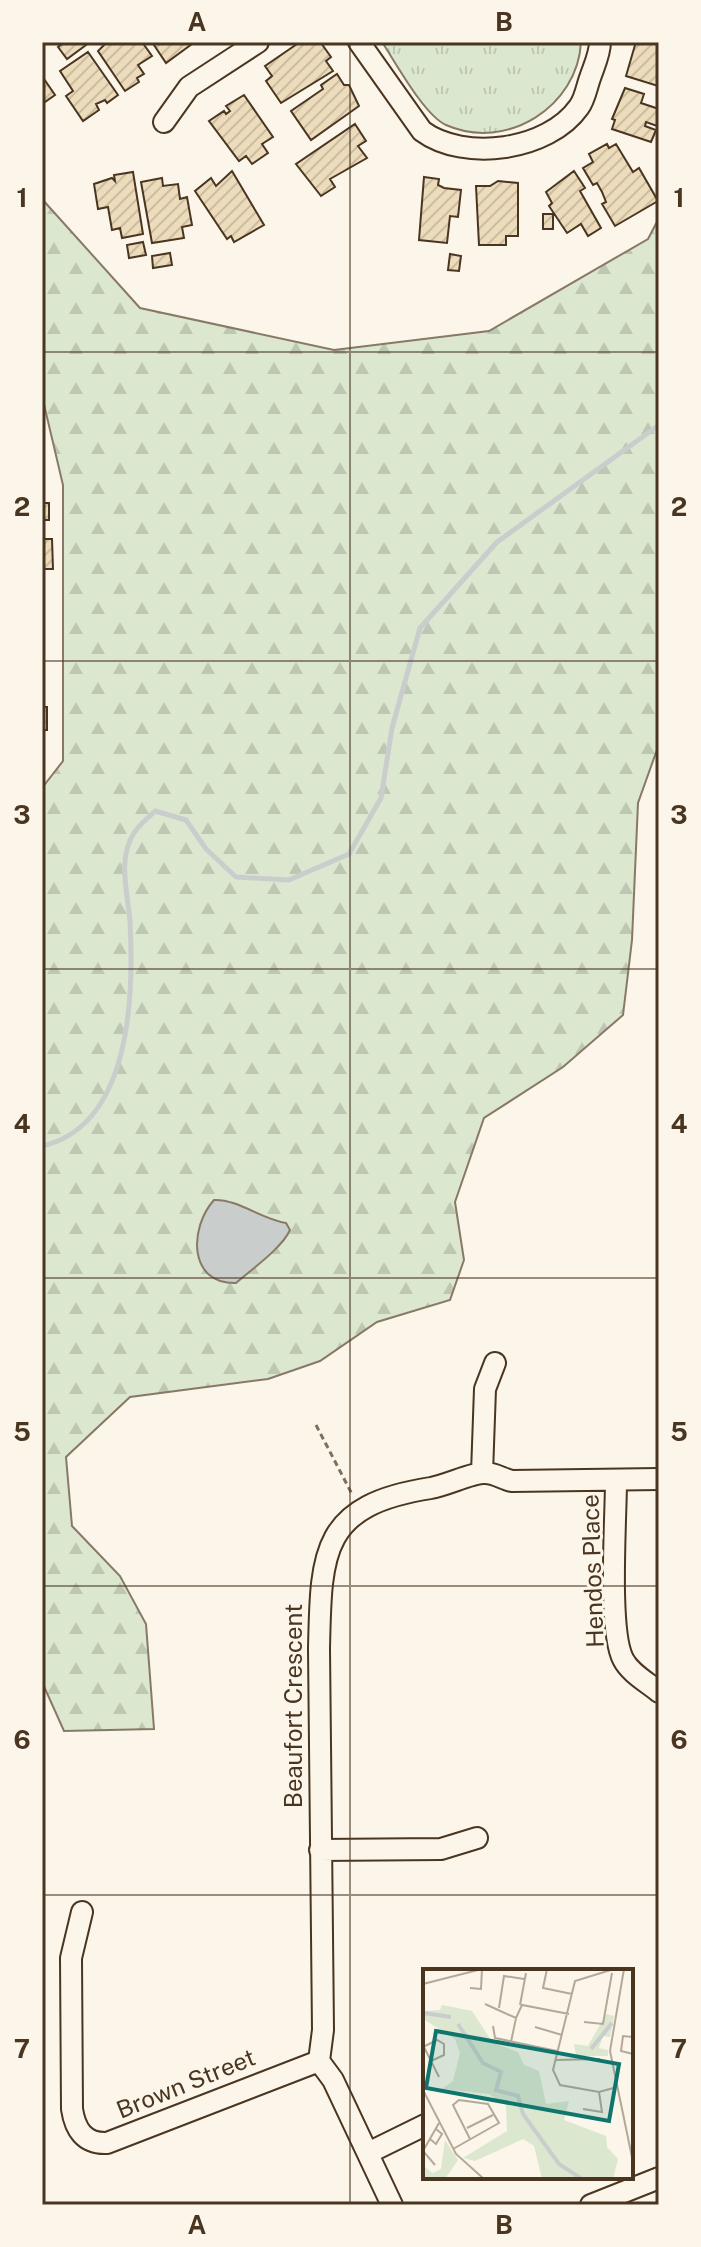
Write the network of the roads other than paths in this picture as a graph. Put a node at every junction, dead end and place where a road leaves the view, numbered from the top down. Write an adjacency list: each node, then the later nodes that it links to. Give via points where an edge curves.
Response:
1 (258, 42): 4 (street, via 189,87)
2 (359, 42): 3 (street, via 422,131 434,140 509,149 527,144 580,106)
3 (600, 42)
4 (164, 122)
5 (495, 1363): 6 (street, via 485,1389)
6 (482, 1473): 8 (street, Beaufort Crescent, via 512,1481); 11 (street, Beaufort Crescent, via 370,1503 341,1527 326,1551 319,1618)
7 (659, 1479): 8 (street, Beaufort Crescent)
8 (616, 1481): 9 (street, Hendos Place, via 616,1626 621,1657)
9 (659, 1692)
10 (477, 1838): 11 (street, via 441,1849)
11 (320, 1850): 13 (street, Beaufort Crescent)
12 (82, 1912): 13 (street, Brown Street, via 71,1958 75,2127 88,2139 107,2143)
13 (319, 2061): 15 (street)
14 (423, 2126): 15 (street)
15 (368, 2153): 17 (street)
16 (659, 2178): 18 (street)
17 (392, 2205)
18 (591, 2205)

